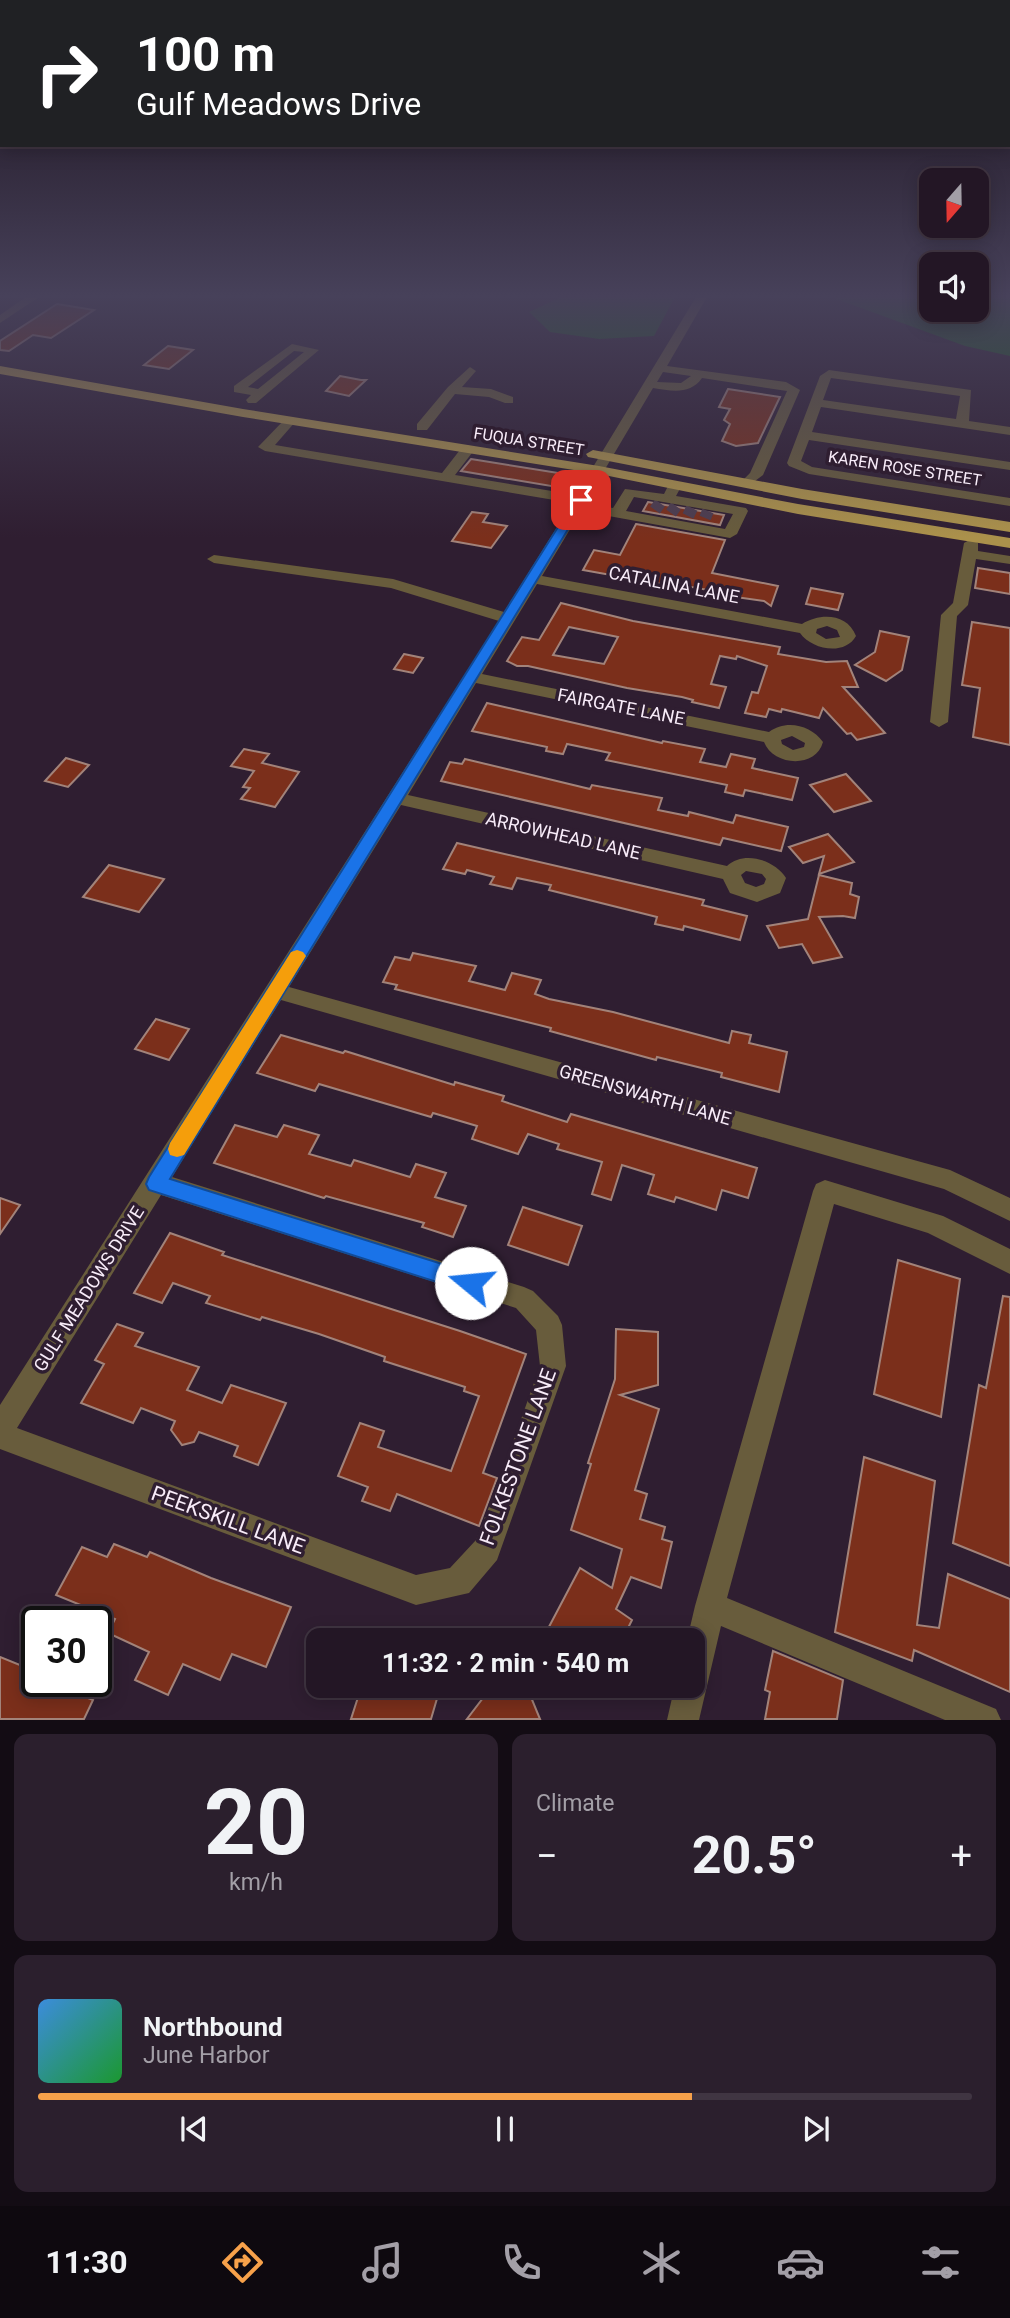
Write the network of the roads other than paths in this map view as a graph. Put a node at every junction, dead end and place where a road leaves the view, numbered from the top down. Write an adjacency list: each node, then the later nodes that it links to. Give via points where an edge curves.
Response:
1 (60, 377): 13 (main road, FUQUA STREET)
2 (101, 377): 13 (main road)
3 (122, 377): 16 (main road, FUQUA STREET)
4 (253, 377): 16 (street, via 238,389)
5 (281, 377): 16 (street)
6 (464, 377): 14 (street)
7 (653, 377): 12 (street, GULF MEADOWS DRIVE)
8 (697, 377): 12 (street, via 685,387)
9 (723, 377): 29 (street, via 794,390 756,475)
10 (828, 377): 17 (street)
11 (855, 377): 19 (street, via 962,391 968,395)
12 (650, 384): 25 (street, GULF MEADOWS DRIVE)
13 (90, 386): 16 (main road, FUQUA STREET)
14 (452, 390): 15 (street, via 491,393); 20 (street)
15 (509, 400)
16 (252, 402): 18 (main road, FUQUA STREET); 20 (main road, FUQUA STREET)
17 (816, 403): 19 (street); 22 (street)
18 (290, 421): 23 (main road, FUQUA STREET); 28 (street, via 265,447)
19 (962, 424): 21 (street)
20 (422, 427): 23 (main road); 25 (main road, FUQUA STREET)
21 (1010, 430)
22 (804, 435): 26 (street); 27 (street, via 794,459)
23 (411, 440): 24 (main road, FUQUA STREET)
24 (468, 449): 25 (main road, FUQUA STREET); 28 (street)
25 (602, 463): 29 (main road, FUQUA STREET); 33 (street, GULF MEADOWS DRIVE); 34 (main road, FUQUA STREET)
26 (1010, 466)
27 (802, 468): 30 (street, KAREN ROSE STREET); 31 (street)
28 (446, 477): 33 (street)
29 (747, 483): 31 (main road, FUQUA STREET)
30 (923, 488): 32 (street, KAREN ROSE STREET); 35 (street)
31 (800, 501): 34 (main road, FUQUA STREET); 35 (main road, FUQUA STREET); 39 (main road, FUQUA STREET)
32 (1010, 502)
33 (579, 503): 37 (street); 44 (street, GULF MEADOWS DRIVE)
34 (666, 506): 36 (street); 36 (street); 37 (street); 37 (street, via 630,492)
35 (917, 512): 38 (main road, FUQUA STREET)
36 (689, 513): 36 (street, via 706,516)
37 (617, 514)
38 (1010, 527)
39 (971, 537): 40 (main road, FUQUA STREET); 41 (street)
40 (1010, 543)
41 (970, 554): 43 (street); 48 (street, via 960,605 949,615)
42 (214, 559): 45 (street, via 393,584)
43 (1010, 560)
44 (533, 579): 45 (street, GULF MEADOWS DRIVE); 46 (street, CATALINA LANE)
45 (507, 618): 47 (street, GULF MEADOWS DRIVE)
46 (807, 630)
47 (470, 677): 49 (street, FAIRGATE LANE); 50 (street, GULF MEADOWS DRIVE)
48 (939, 722)
49 (772, 738)
50 (395, 798): 51 (street, ARROWHEAD LANE); 52 (street, GULF MEADOWS DRIVE)
51 (732, 874)
52 (276, 991): 53 (street, GULF MEADOWS DRIVE); 54 (street, GREENSWARTH LANE, via 950,1180)
53 (156, 1184): 56 (street, GULF MEADOWS DRIVE); 57 (street, FOLKESTONE LANE, via 524,1299 549,1325 553,1366 513,1481 487,1550)
54 (1010, 1210)
55 (1010, 1262): 58 (street, via 934,1224 825,1191)
56 (0, 1433): 57 (street, PEEKSKILL LANE, via 416,1590)
57 (458, 1582)
58 (710, 1606): 59 (street); 62 (street)
59 (705, 1628)
60 (688, 1698): 61 (street)
61 (683, 1720)
62 (985, 1720)

